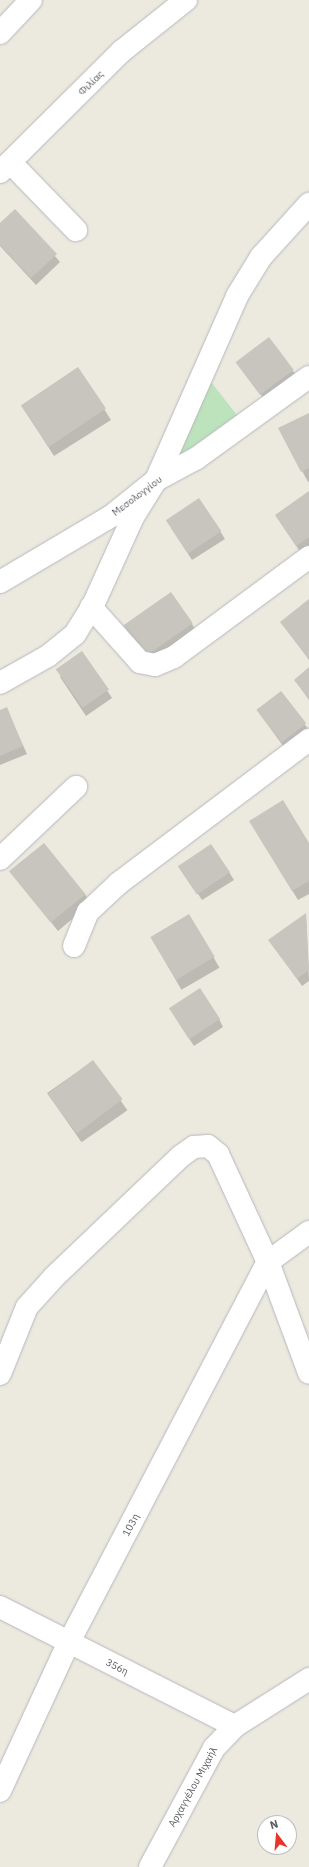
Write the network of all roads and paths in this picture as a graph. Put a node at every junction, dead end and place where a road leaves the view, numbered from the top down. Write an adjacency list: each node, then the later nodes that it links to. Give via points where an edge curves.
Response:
1 (31, 0): 3 (street)
2 (186, 0): 4 (street, Φιλίας, via 122,51)
3 (0, 32)
4 (5, 167): 6 (street)
5 (309, 204): 8 (street, via 288,224 261,257 237,296)
6 (76, 230)
7 (309, 377): 8 (street, Μεσολογγίου, via 197,458)
8 (156, 480): 10 (street, Μεσολογγίου, via 110,517); 11 (street, via 133,517)
9 (309, 557): 11 (street, via 174,657 155,665 140,662)
10 (0, 582)
11 (92, 607): 12 (street, via 75,634 48,656)
12 (0, 683)
13 (309, 740): 16 (street, via 119,884 88,912)
14 (76, 787): 15 (street)
15 (0, 858)
16 (74, 946)
17 (309, 1232): 18 (street)
18 (268, 1262): 19 (street); 20 (street, via 218,1154 208,1146 194,1147 60,1271 27,1306); 22 (street, 103η)
19 (309, 1373)
20 (0, 1374)
21 (0, 1607): 22 (street, 356η)
22 (69, 1642): 24 (street, 356η); 25 (street, 103η)
23 (309, 1679): 24 (street, Αρχαγγέλου Μιχαήλ)
24 (235, 1726): 26 (street, Αρχαγγέλου Μιχαήλ, via 214,1748)
25 (0, 1791)
26 (150, 1867)

